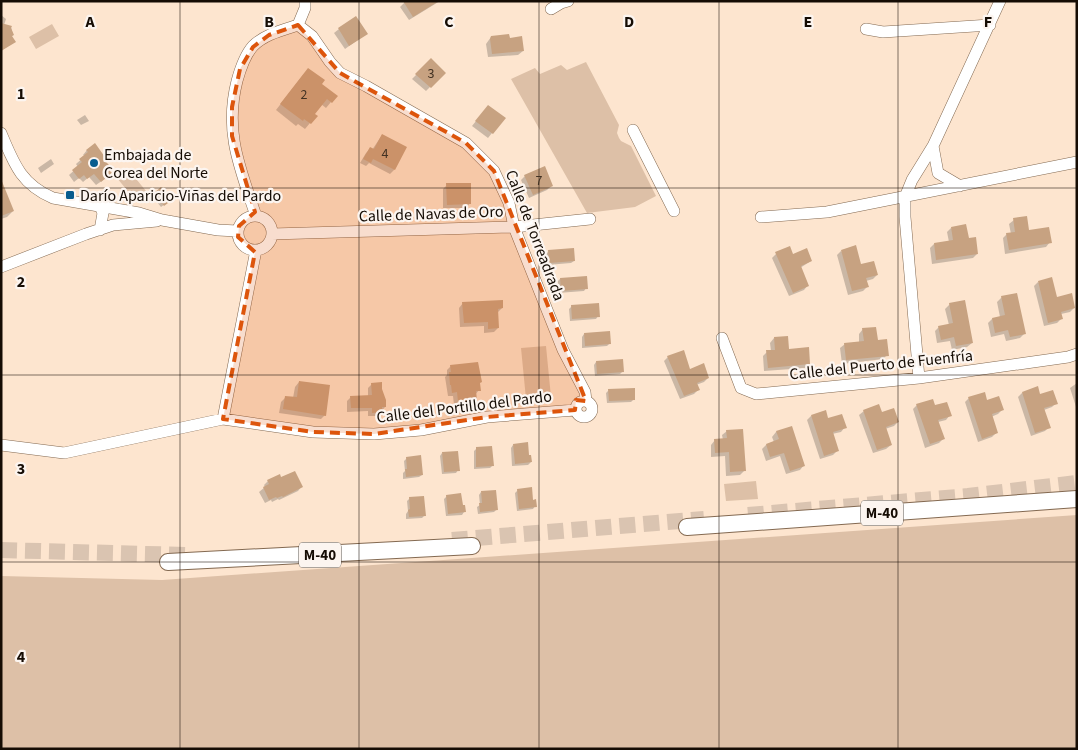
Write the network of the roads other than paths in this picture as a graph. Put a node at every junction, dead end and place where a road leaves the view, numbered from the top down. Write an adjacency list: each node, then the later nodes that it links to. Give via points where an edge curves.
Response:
1 (305, 1): 5 (street)
2 (568, 1): 4 (street)
3 (1000, 1): 6 (street)
4 (551, 9)
5 (298, 25): 17 (street, via 269,35 253,46 236,84 232,136); 22 (street, Calle de Torreadrada, via 312,36 340,73 466,143 494,170 509,202)
6 (990, 25): 7 (street, via 883,32); 10 (street)
7 (866, 29)
8 (633, 130): 16 (street)
9 (1, 133): 14 (street, via 12,161 30,185 53,198)
10 (933, 146): 12 (street, via 938,174); 13 (street)
11 (1077, 162): 12 (street)
12 (960, 186): 13 (street)
13 (905, 197): 18 (street, via 827,212); 30 (street)
14 (100, 206): 15 (street); 23 (street, via 103,214)
15 (115, 209): 20 (street); 21 (street)
16 (674, 211)
17 (256, 216): 24 (street, via 242,220); 25 (street, via 269,222)
18 (761, 217)
19 (590, 219): 22 (street, Calle de Navas de Oro)
20 (162, 220): 21 (street); 24 (street)
21 (113, 226): 23 (street)
22 (514, 227): 25 (street, Calle de Navas de Oro); 31 (street, Calle de Torreadrada, via 563,350 585,392)
23 (100, 230): 27 (street)
24 (237, 231): 26 (street, via 240,243)
25 (272, 234): 26 (street, via 265,247)
26 (256, 250): 32 (street)
27 (1, 267)
28 (722, 338): 30 (street, Calle del Puerto de Fuenfría, via 742,388 756,394)
29 (1077, 354): 30 (street, Calle del Puerto de Fuenfría)
30 (919, 378)
31 (586, 401): 32 (street, Calle del Portillo del Pardo, via 592,407 590,415 585,418 575,410 487,417 421,430 374,434 314,432)
32 (223, 420): 33 (street, Calle del Portillo del Pardo, via 64,454)
33 (1, 444)
34 (1077, 499): 35 (highway, M-40)
35 (687, 527)
36 (472, 546): 37 (highway, M-40)
37 (168, 562)

